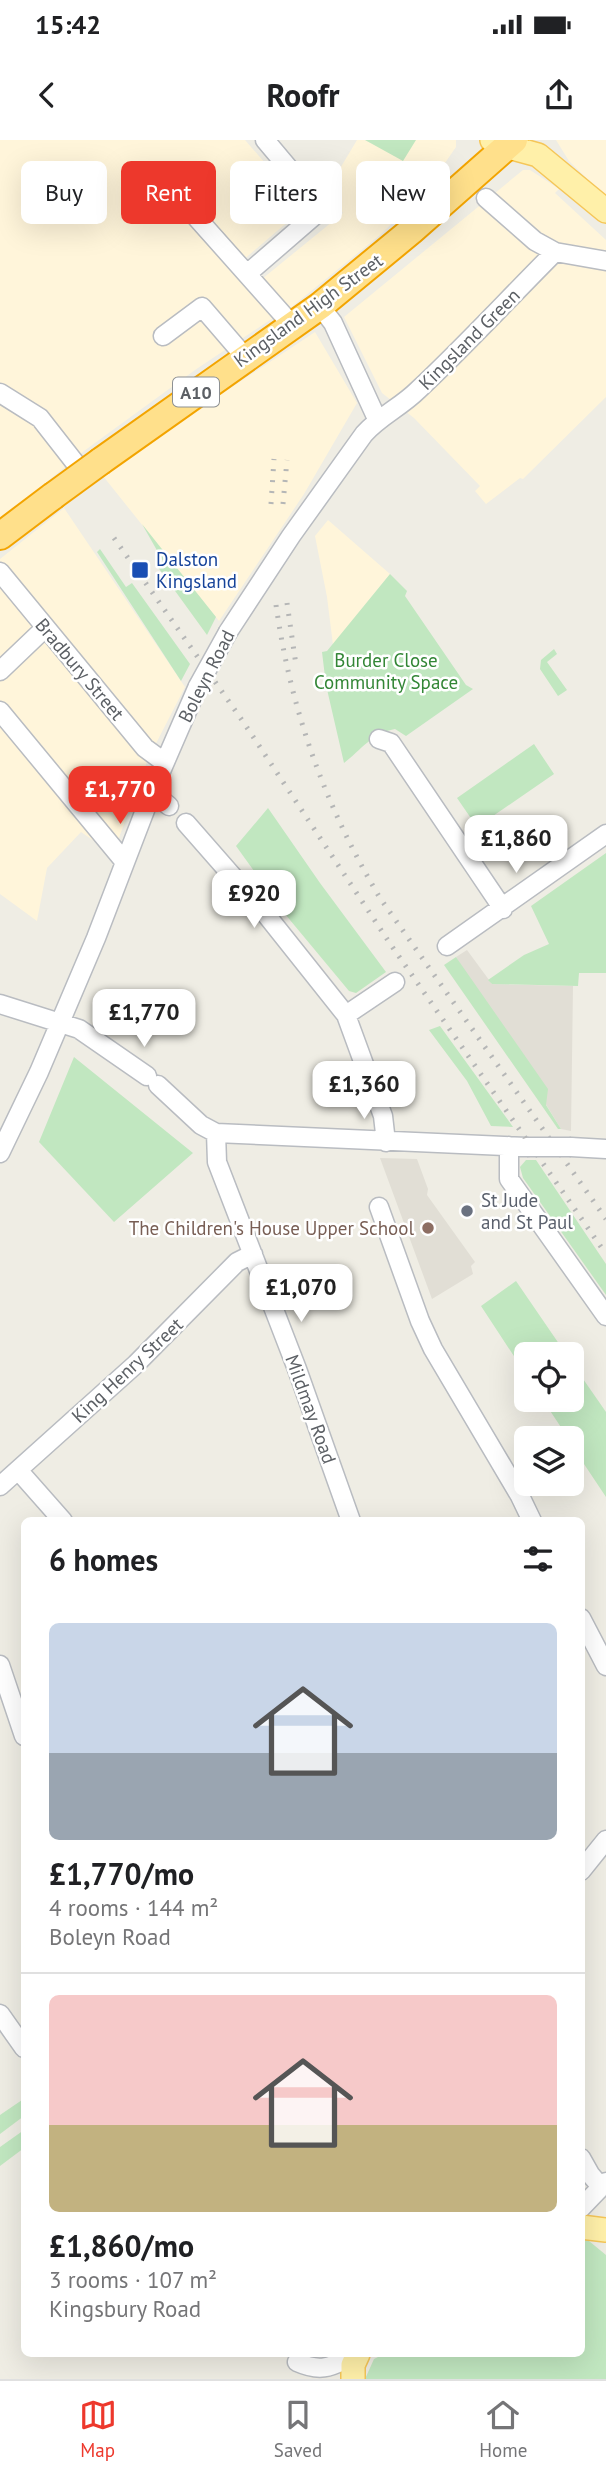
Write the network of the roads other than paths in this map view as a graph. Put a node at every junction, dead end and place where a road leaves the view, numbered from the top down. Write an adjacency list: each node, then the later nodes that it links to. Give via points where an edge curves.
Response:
1 (265, 140): 8 (street, via 320,209)
2 (504, 142): 4 (main road, via 538,155); 9 (highway, Kingsland High Street / A10, via 411,231)
3 (486, 198): 6 (street, via 535,241)
4 (606, 211)
5 (202, 224): 8 (street)
6 (555, 252): 7 (street); 14 (street, Kingsland Green, via 418,390)
7 (606, 261)
8 (247, 274): 10 (street)
9 (320, 306): 10 (highway, Kingsland High Street / A10); 14 (street, via 333,323)
10 (293, 326): 12 (highway, Kingsland High Street / A10)
11 (163, 336): 12 (street, via 202,307)
12 (245, 358): 15 (highway, Kingsland High Street / A10)
13 (0, 393): 15 (street, via 40,418)
14 (377, 419): 22 (street, Boleyn Road, bridge, via 228,632)
15 (92, 467): 16 (highway, Kingsland High Street / A10, bridge)
16 (3, 528)
17 (0, 572): 18 (street, Bradbury Street)
18 (45, 628): 19 (street); 22 (street, Bradbury Street, via 145,748)
19 (0, 671)
20 (0, 710): 27 (street)
21 (379, 739): 28 (street, via 391,743)
22 (164, 762): 23 (street, Boleyn Road)
23 (152, 792): 24 (street); 27 (street, Boleyn Road)
24 (169, 806)
25 (186, 824): 32 (street, via 264,912)
26 (606, 834): 28 (street)
27 (124, 861): 33 (street, Boleyn Road)
28 (503, 909): 29 (street)
29 (447, 946)
30 (395, 982): 32 (street)
31 (0, 1004): 33 (street)
32 (346, 1016): 36 (street, via 383,1116)
33 (60, 1022): 34 (street, via 85,1032 153,1080 201,1125); 39 (street, Boleyn Road)
34 (216, 1133): 35 (street); 42 (street, Mildmay Road, via 217,1162)
35 (359, 1140): 36 (street); 40 (street)
36 (386, 1142): 37 (street)
37 (518, 1147): 38 (street, bridge); 43 (street, via 509,1179)
38 (606, 1149)
39 (0, 1153)
40 (361, 1158)
41 (379, 1207): 48 (street, via 433,1349)
42 (253, 1255): 44 (street, King Henry Street, via 237,1262 145,1355); 47 (street, Mildmay Road)
43 (606, 1317)
44 (18, 1470): 45 (street, King Henry Street); 46 (street)
45 (0, 1486)
46 (59, 1517)
47 (350, 1517)
48 (530, 1517)
49 (585, 1626): 51 (street)
50 (0, 1665): 52 (street)
51 (606, 1666)
52 (21, 1727)
53 (606, 1840): 54 (street)
54 (585, 1866)
55 (0, 2014): 56 (street)
56 (21, 2044)
57 (585, 2165): 58 (street)
58 (603, 2184): 59 (street)
59 (585, 2203)
60 (585, 2227): 61 (main road)
61 (606, 2230)
62 (352, 2357): 64 (street, via 330,2368)
63 (357, 2357): 66 (main road)
64 (293, 2358): 65 (street)
65 (315, 2379)
66 (352, 2379)

